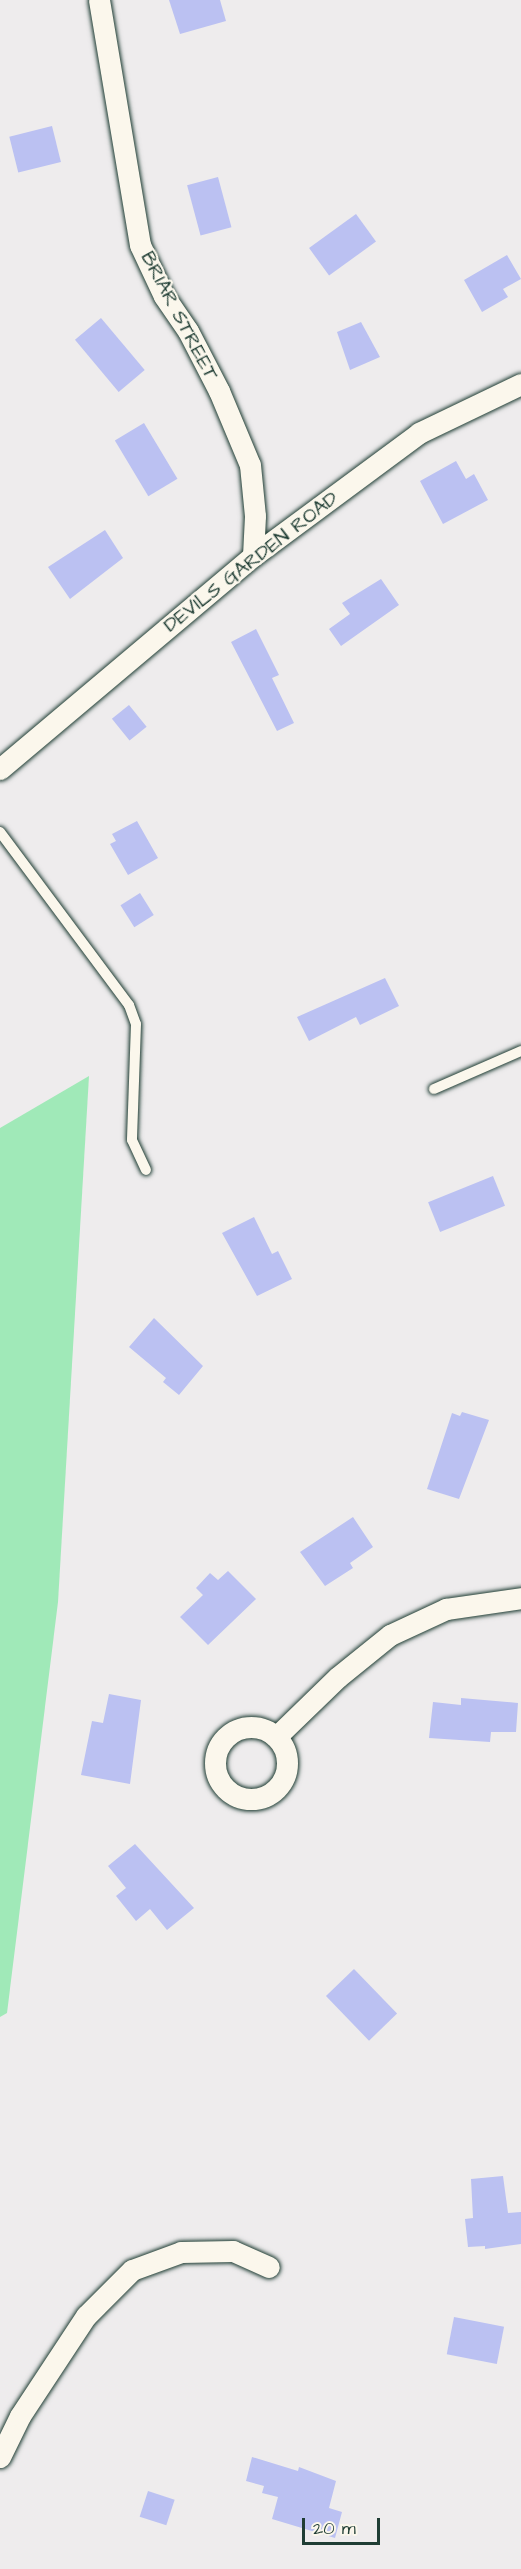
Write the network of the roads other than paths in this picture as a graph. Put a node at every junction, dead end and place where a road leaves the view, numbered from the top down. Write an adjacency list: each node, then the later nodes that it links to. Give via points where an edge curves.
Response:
1 (99, 0): 3 (street, BRIAR STREET, via 140,245 164,296 188,331 219,391 250,465 255,516)
2 (521, 384): 3 (street, DEVILS GARDEN ROAD, via 419,433)
3 (253, 556): 4 (street, DEVILS GARDEN ROAD)
4 (0, 768)
5 (0, 832): 8 (lane, via 129,1005 135,1024 132,1140)
6 (521, 1051): 7 (lane)
7 (434, 1089)
8 (146, 1170)
9 (521, 1597): 10 (street, via 446,1609 390,1635 338,1677)
10 (276, 1737)
11 (269, 2267): 12 (street, via 233,2251 181,2252 132,2270 86,2316 20,2416)
12 (0, 2457)

